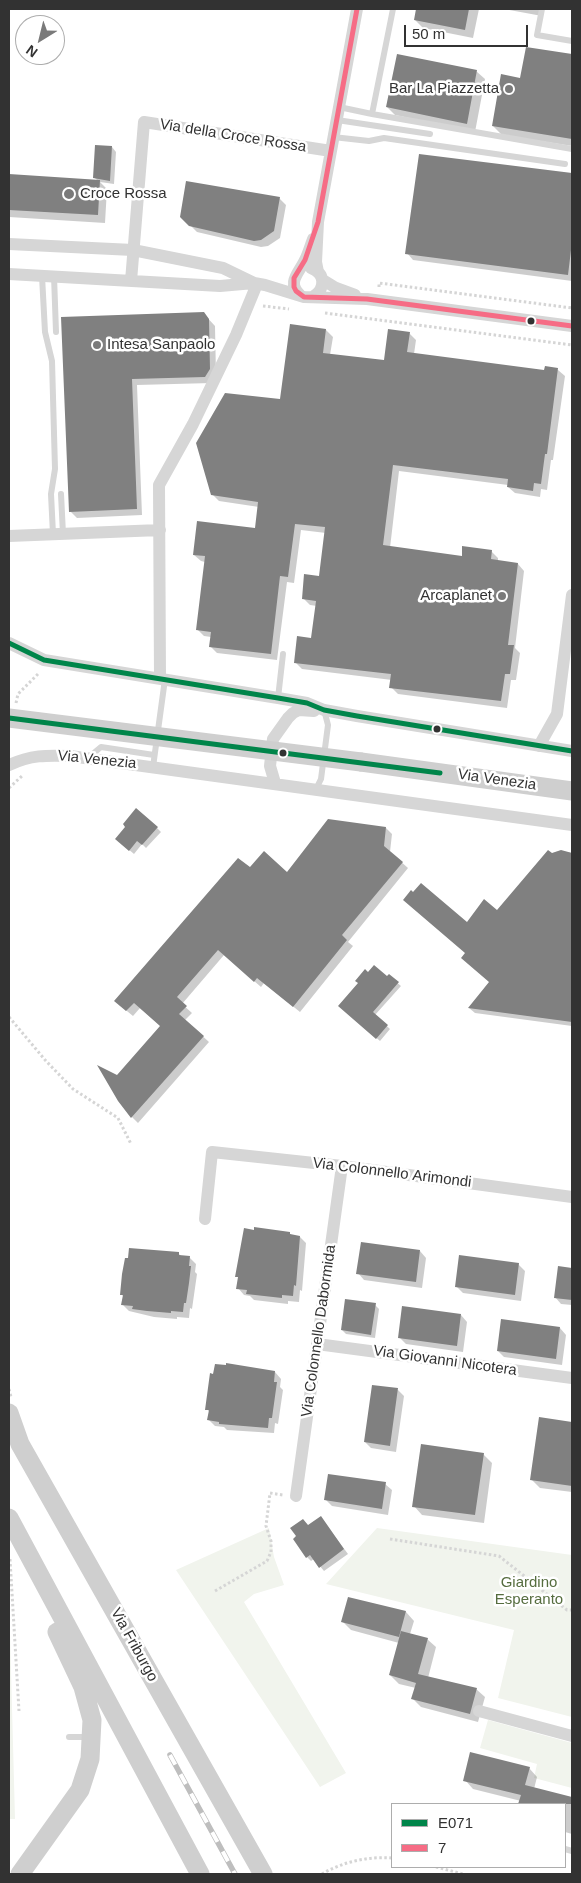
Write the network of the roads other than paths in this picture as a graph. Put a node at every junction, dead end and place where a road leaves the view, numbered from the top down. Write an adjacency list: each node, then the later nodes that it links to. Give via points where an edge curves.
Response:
1 (357, 9): 5 (street)
2 (393, 9): 6 (lane)
3 (542, 9): 4 (lane, via 537,35)
4 (572, 41)
5 (338, 114): 6 (lane); 7 (lane); 8 (street)
6 (372, 114): 9 (lane)
7 (430, 134)
8 (333, 137): 10 (street); 11 (lane, via 369,141 384,138)
9 (572, 149)
10 (331, 151): 12 (street); 14 (street, Via della Croce Rossa, via 144,122)
11 (565, 164)
12 (318, 222): 16 (street); 18 (street, via 316,262)
13 (9, 244): 14 (street)
14 (133, 250): 19 (street, Via della Croce Rossa); 20 (street, via 224,268)
15 (9, 274): 17 (street)
16 (297, 274): 18 (street, via 309,268); 20 (street, via 284,282); 21 (street, via 294,287)
17 (48, 276): 19 (street); 25 (lane); 28 (lane, via 45,332 52,361 55,469 51,494)
18 (321, 276): 22 (street, via 321,290); 23 (street, via 336,288)
19 (131, 281): 20 (street, via 220,286)
20 (258, 284): 21 (street); 27 (street, via 193,424 159,485)
21 (300, 295): 22 (street)
22 (314, 296): 23 (street)
23 (368, 299): 24 (street)
24 (572, 326)
25 (56, 332)
26 (61, 494): 28 (lane)
27 (160, 530): 28 (street); 33 (street)
28 (58, 534): 29 (street)
29 (9, 536)
30 (572, 595): 37 (street, via 557,714)
31 (9, 643): 33 (street, via 44,660)
32 (283, 654): 34 (lane)
33 (163, 678): 34 (street); 39 (lane)
34 (278, 698): 35 (street)
35 (324, 710): 37 (street); 41 (street, via 299,710 288,718 273,739 270,766); 42 (lane, via 328,725 321,779)
36 (9, 718): 43 (street, Via Venezia, bridge)
37 (539, 746): 38 (street)
38 (572, 751)
39 (153, 761): 40 (street, Via Venezia, via 41,755); 41 (street, Via Venezia)
40 (9, 765)
41 (275, 783): 42 (street, Via Venezia)
42 (316, 789): 44 (street, Via Venezia)
43 (572, 791)
44 (572, 826)
45 (342, 1166): 46 (street, Via Colonnello Arimondi); 47 (street, Via Colonnello Arimondi, via 212,1152); 48 (street, Via Colonnello Dabormida)
46 (572, 1197)
47 (205, 1219)
48 (317, 1344): 49 (street, Via Giovanni Nicotera); 51 (street, Via Colonnello Dabormida)
49 (572, 1378)
50 (9, 1413): 60 (street, Via Friburgo, via 20,1444)
51 (296, 1496)
52 (9, 1518): 53 (street)
53 (32, 1563): 57 (street, via 43,1602 83,1687 92,1720); 59 (street)
54 (479, 1711): 55 (street)
55 (572, 1736)
56 (69, 1737): 57 (lane)
57 (92, 1738): 58 (street, via 90,1759 80,1790)
58 (20, 1874)
59 (200, 1874)
60 (263, 1874)

